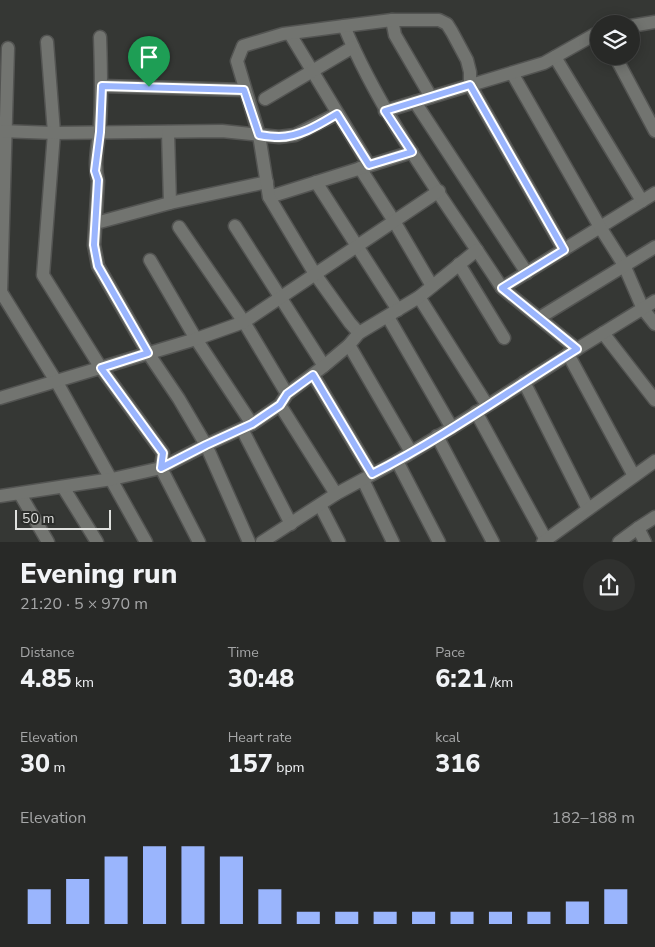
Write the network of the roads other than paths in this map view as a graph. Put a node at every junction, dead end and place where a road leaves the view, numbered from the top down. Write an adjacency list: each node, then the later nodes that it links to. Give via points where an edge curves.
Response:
1 (392, 20): 3 (street); 15 (street, via 439,20 447,24 466,60); 18 (street, via 395,35)
2 (654, 25): 4 (street)
3 (344, 26): 5 (street); 10 (street)
4 (640, 26)
5 (290, 34): 13 (street); 17 (street, via 243,46 237,61)
6 (100, 37): 16 (street)
7 (590, 37): 11 (street)
8 (47, 42): 27 (street)
9 (8, 48): 23 (street)
10 (353, 48): 13 (street); 21 (street)
11 (555, 57): 14 (street); 36 (street)
12 (620, 65): 24 (street)
13 (312, 72): 19 (street); 22 (street)
14 (512, 73): 15 (street); 42 (street)
15 (470, 85): 18 (street); 46 (street)
16 (102, 86): 17 (street); 25 (street)
17 (244, 90): 28 (street)
18 (431, 97): 20 (street)
19 (264, 99)
20 (415, 102): 21 (street); 50 (street)
21 (385, 111): 29 (street)
22 (337, 114): 28 (street, via 294,135); 30 (street)
23 (3, 131): 27 (street); 54 (street, via 6,174)
24 (655, 131)
25 (100, 132): 26 (street); 27 (street); 39 (street, via 95,171 98,180)
26 (168, 132): 28 (street, via 222,131); 37 (street)
27 (54, 133): 72 (street, via 43,275)
28 (259, 135): 31 (street)
29 (412, 152): 30 (street); 33 (street)
30 (365, 167): 32 (street); 38 (street)
31 (267, 182): 35 (street); 37 (street)
32 (316, 182): 35 (street); 43 (street)
33 (439, 191): 38 (street); 45 (street)
34 (655, 193): 36 (street)
35 (269, 197): 51 (street)
36 (642, 201): 42 (street)
37 (170, 203): 39 (street)
38 (394, 221): 43 (street); 52 (street)
39 (96, 223): 70 (street, via 94,245 98,266)
40 (235, 226): 56 (street)
41 (180, 227): 62 (street)
42 (600, 227): 46 (street); 49 (street)
43 (356, 245): 51 (street); 60 (street)
44 (655, 247): 49 (street)
45 (477, 250): 48 (street); 53 (street)
46 (564, 250): 50 (street)
47 (150, 260): 67 (street)
48 (459, 264): 52 (street); 66 (street)
49 (624, 265): 58 (street); 61 (street)
50 (527, 273): 53 (street)
51 (315, 274): 56 (street); 64 (street)
52 (432, 286): 55 (street)
53 (502, 288): 61 (street)
54 (1, 292): 59 (street); 74 (street)
55 (419, 297): 60 (street); 79 (street)
56 (280, 298): 62 (street); 71 (street)
57 (655, 302): 58 (street)
58 (643, 308): 63 (street); 65 (street)
59 (0, 309)
60 (393, 313): 64 (street); 81 (street)
61 (539, 318): 69 (street)
62 (244, 322): 67 (street); 77 (street)
63 (655, 324)
64 (359, 333): 68 (street)
65 (603, 333): 69 (street); 78 (street)
66 (504, 338)
67 (196, 339): 70 (street); 80 (street)
68 (350, 344): 71 (street); 84 (street)
69 (572, 352): 75 (street); 88 (street)
70 (148, 353): 72 (street); 83 (street)
71 (324, 366): 73 (street)
72 (101, 368): 74 (street); 87 (street, via 163,453)
73 (313, 375): 77 (street); 89 (street)
74 (57, 382): 76 (street); 90 (street)
75 (524, 382): 79 (street); 96 (street)
76 (0, 398)
77 (283, 400): 80 (street); 93 (street)
78 (655, 400)
79 (482, 409): 81 (street); 100 (street)
80 (247, 427): 83 (street); 98 (street)
81 (452, 428): 82 (street)
82 (438, 436): 84 (street); 110 (street)
83 (206, 445): 87 (street); 105 (street)
84 (411, 452): 85 (street)
85 (397, 461): 89 (street); 109 (street)
86 (655, 461): 88 (street)
87 (161, 468): 90 (street); 104 (street)
88 (634, 476): 96 (street)
89 (367, 477): 93 (street); 108 (street)
90 (112, 479): 91 (street); 103 (street)
91 (63, 487): 92 (street); 102 (street)
92 (20, 494): 94 (street); 101 (street)
93 (336, 494): 95 (street)
94 (0, 496)
95 (320, 505): 98 (street); 107 (street)
96 (588, 509): 100 (street)
97 (655, 516): 99 (street)
98 (292, 524): 106 (street)
99 (638, 528): 111 (street); 112 (street)
100 (545, 541)
101 (48, 542)
102 (96, 542)
103 (146, 542)
104 (199, 542)
105 (249, 542)
106 (262, 542)
107 (339, 542)
108 (393, 542)
109 (439, 542)
110 (493, 542)
111 (619, 542)
112 (645, 542)

